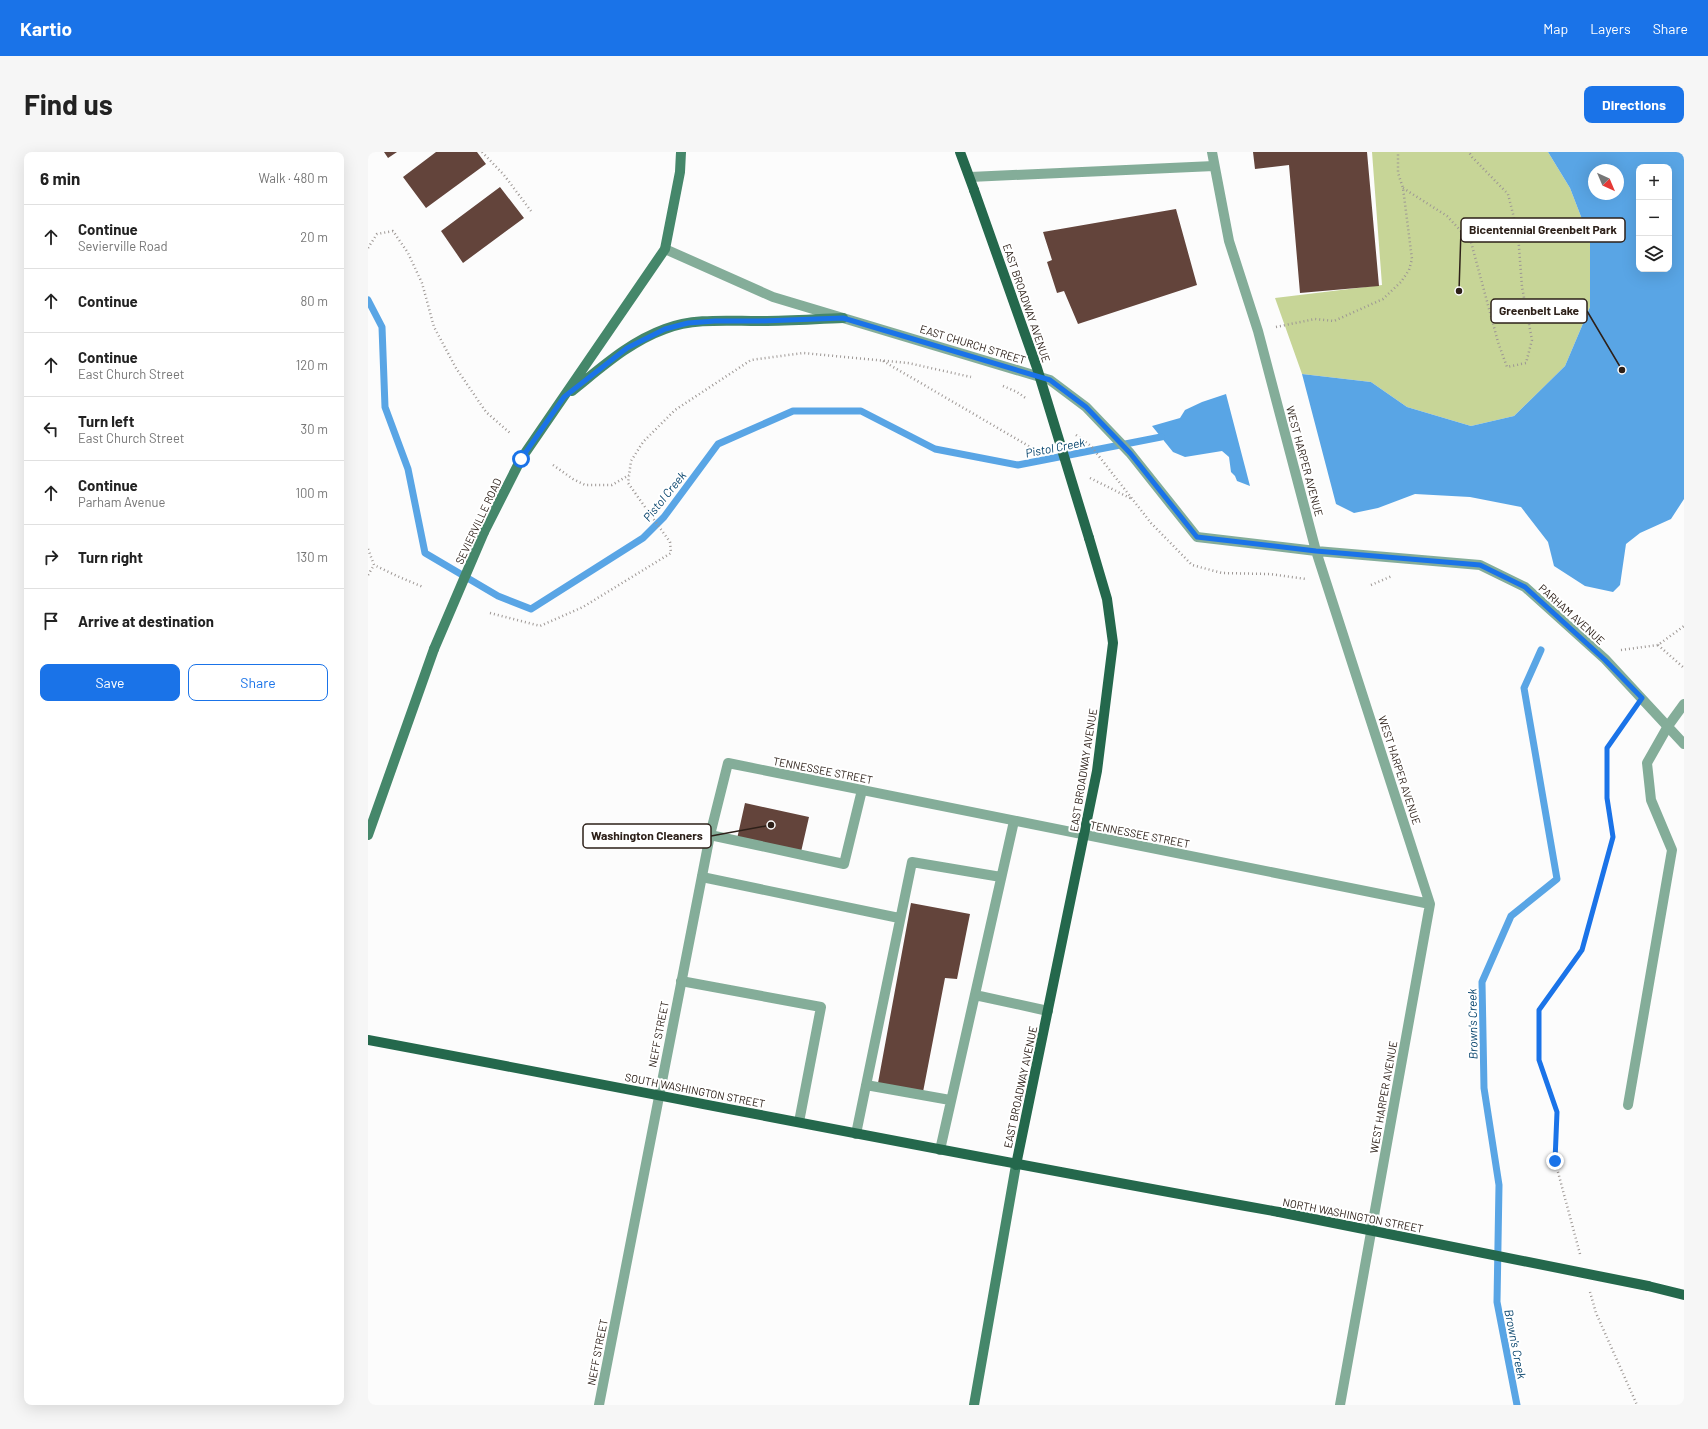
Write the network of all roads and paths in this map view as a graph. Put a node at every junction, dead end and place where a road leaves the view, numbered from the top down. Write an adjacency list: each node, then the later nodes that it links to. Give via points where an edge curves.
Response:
1 (482, 152): 10 (path, via 504,175)
2 (681, 152): 12 (street, SEVIERVILLE ROAD, via 680,172)
3 (960, 152): 8 (main road, EAST BROADWAY AVENUE)
4 (1212, 152): 7 (street, WEST HARPER AVENUE)
5 (1398, 152): 9 (path, via 1398,173)
6 (1469, 152): 9 (path, via 1508,194 1518,234 1522,287 1532,340 1526,363 1507,367 1471,242 1447,216)
7 (1214, 166): 8 (street); 14 (street, WEST HARPER AVENUE, via 1229,240)
8 (970, 177): 49 (main road, EAST BROADWAY AVENUE, bridge, via 1037,368 1107,599 1113,643 1097,771)
9 (1403, 188): 14 (path, via 1412,259 1409,270 1401,282 1383,299 1334,321 1315,319)
10 (531, 212)
11 (368, 248): 21 (path, via 377,234 393,231 408,253 422,283 434,327 456,368 486,412)
12 (665, 249): 13 (street, EAST CHURCH STREET, via 774,297); 18 (street, SEVIERVILLE ROAD)
13 (843, 318): 18 (street, via 715,321 688,323 665,329 627,348); 28 (street, EAST CHURCH STREET, via 1050,380 1086,407 1130,453 1197,537)
14 (1258, 331): 28 (street, WEST HARPER AVENUE)
15 (882, 360): 16 (path); 22 (path); 24 (path, via 804,353 751,360 674,410 643,442 631,461)
16 (976, 378)
17 (998, 384): 19 (path, via 1017,392)
18 (564, 397): 47 (street, SEVIERVILLE ROAD, bridge, via 521,459 484,532 434,649)
19 (1029, 401)
20 (1072, 432): 26 (path, via 1091,446)
21 (510, 433)
22 (1047, 456)
23 (553, 465): 24 (path, via 585,485 612,485)
24 (629, 475): 35 (path, via 628,483 670,542 671,553 583,607 540,626)
25 (1086, 476): 26 (path)
26 (1132, 499): 32 (path, via 1151,523 1192,565 1222,573 1285,576)
27 (368, 549): 29 (path)
28 (1316, 551): 32 (street, WEST HARPER AVENUE); 38 (street, PARHAM AVENUE, via 1480,565 1525,587)
29 (374, 564): 30 (path); 34 (path)
30 (368, 575)
31 (1393, 576): 33 (path)
32 (1327, 582): 52 (street, WEST HARPER AVENUE)
33 (1371, 585)
34 (422, 587)
35 (490, 613)
36 (1684, 626): 37 (path)
37 (1658, 645): 38 (path, via 1617,650); 39 (path)
38 (1605, 660): 40 (street, PARHAM AVENUE)
39 (1684, 668)
40 (1642, 698): 42 (street, PARHAM AVENUE); 66 (path, via 1607,748 1607,798 1613,837 1582,950 1539,1010 1539,1060 1557,1112 1555,1161)
41 (1684, 704): 42 (street)
42 (1668, 726): 43 (street, PARHAM AVENUE); 61 (street, via 1647,763 1651,800 1672,850)
43 (1684, 744)
44 (728, 763): 45 (street, TENNESSEE STREET); 48 (street, NEFF STREET)
45 (862, 790): 46 (street, TENNESSEE STREET); 48 (street, via 844,864)
46 (1014, 821): 49 (street, TENNESSEE STREET); 51 (street)
47 (368, 835)
48 (710, 835): 50 (street, NEFF STREET)
49 (1085, 835): 52 (street, TENNESSEE STREET); 56 (main road, EAST BROADWAY AVENUE)
50 (702, 877): 53 (street); 54 (street, NEFF STREET)
51 (1001, 877): 53 (street, via 912,862); 55 (street)
52 (1430, 904): 71 (street, WEST HARPER AVENUE)
53 (899, 918): 58 (street)
54 (681, 980): 59 (street, NEFF STREET); 62 (street, via 820,1007)
55 (974, 995): 56 (street); 60 (street)
56 (1048, 1011): 65 (main road, EAST BROADWAY AVENUE)
57 (368, 1040): 59 (main road, SOUTH WASHINGTON STREET)
58 (866, 1085): 60 (street); 63 (street)
59 (659, 1095): 62 (main road, SOUTH WASHINGTON STREET); 69 (street, NEFF STREET)
60 (950, 1100): 64 (street)
61 (1628, 1105)
62 (799, 1122): 63 (main road, SOUTH WASHINGTON STREET)
63 (856, 1134): 64 (main road, SOUTH WASHINGTON STREET)
64 (940, 1150): 65 (main road, SOUTH WASHINGTON STREET)
65 (1016, 1165): 68 (main road, NORTH WASHINGTON STREET, bridge, via 1280,1212); 70 (street, EAST BROADWAY AVENUE)
66 (1580, 1255)
67 (1590, 1291): 72 (path, via 1596,1313)
68 (1684, 1295)
69 (599, 1405)
70 (974, 1405)
71 (1340, 1405)
72 (1637, 1405)

